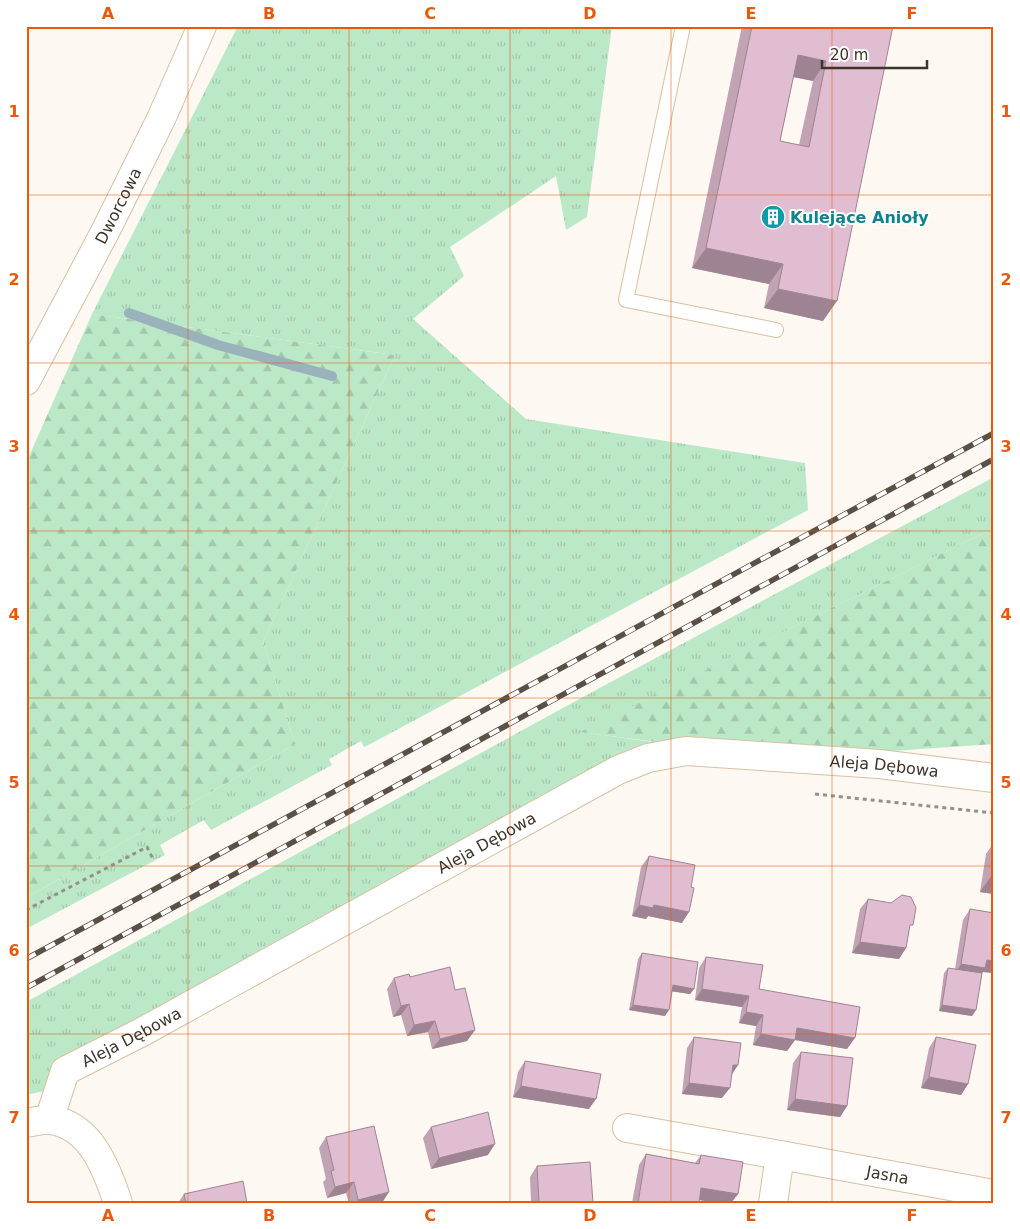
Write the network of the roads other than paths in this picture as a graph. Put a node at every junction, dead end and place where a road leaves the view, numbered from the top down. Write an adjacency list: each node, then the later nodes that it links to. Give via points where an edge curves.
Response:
1 (202, 26): 4 (street, Dworcowa, via 157,128)
2 (683, 26): 3 (lane, via 626,300)
3 (776, 330)
4 (26, 381)
5 (994, 778): 6 (street, Aleja Dębowa, via 879,764 686,751 648,758 618,770 142,1032 65,1071)
6 (38, 1121): 10 (street, via 77,1129 101,1158)
7 (628, 1128): 8 (street, Jasna)
8 (780, 1155): 9 (street, Jasna); 11 (street)
9 (994, 1194)
10 (118, 1203)
11 (773, 1203)

